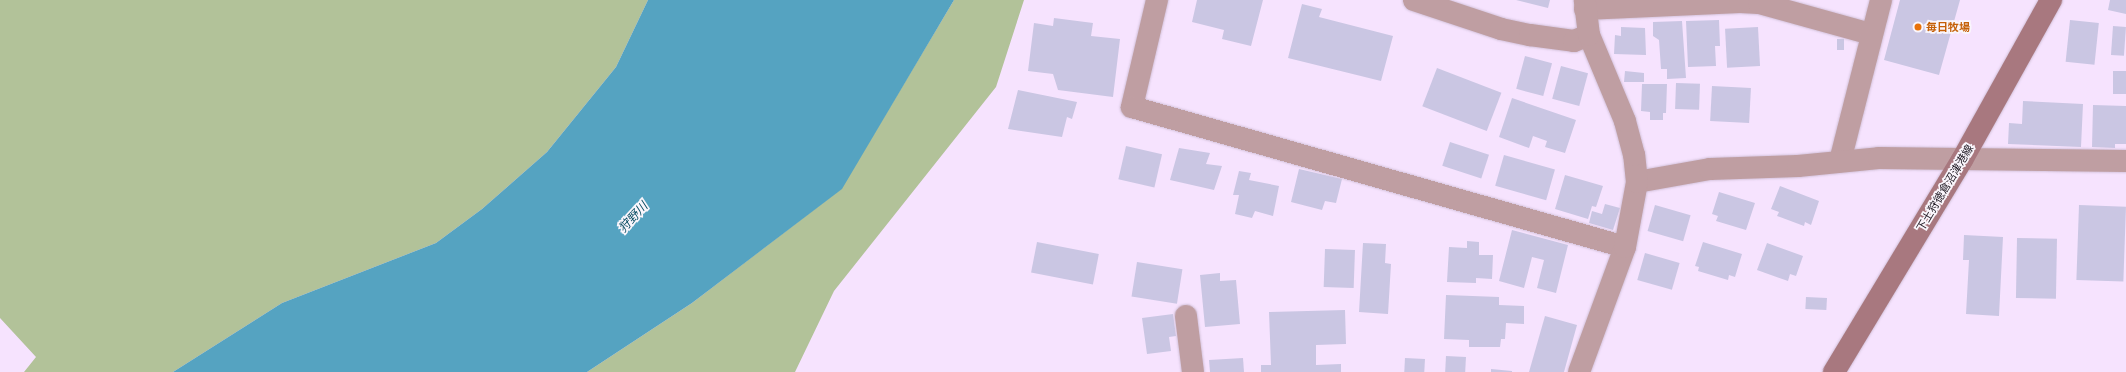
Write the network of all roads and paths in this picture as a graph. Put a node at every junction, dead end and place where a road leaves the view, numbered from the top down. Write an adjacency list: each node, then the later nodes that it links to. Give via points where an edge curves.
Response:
1 (1157, 0): 12 (street, via 1132,107)
2 (1414, 0): 7 (street, via 1502,29 1530,35 1574,41)
3 (1881, 0): 6 (street)
4 (2051, 0): 8 (main road, 下土狩徳倉沼津港線)
5 (1585, 5): 6 (street, via 1759,3); 7 (street)
6 (1871, 34): 9 (street)
7 (1589, 35): 11 (street, via 1625,121 1634,155)
8 (1962, 160): 9 (street, via 1879,158); 10 (street); 16 (main road, 下土狩徳倉沼津港線)
9 (1840, 161): 11 (street, via 1798,166 1710,169)
10 (2126, 161)
11 (1637, 182): 12 (street)
12 (1625, 247): 15 (street)
13 (1186, 316): 14 (street)
14 (1193, 372)
15 (1579, 372)
16 (1834, 372)

